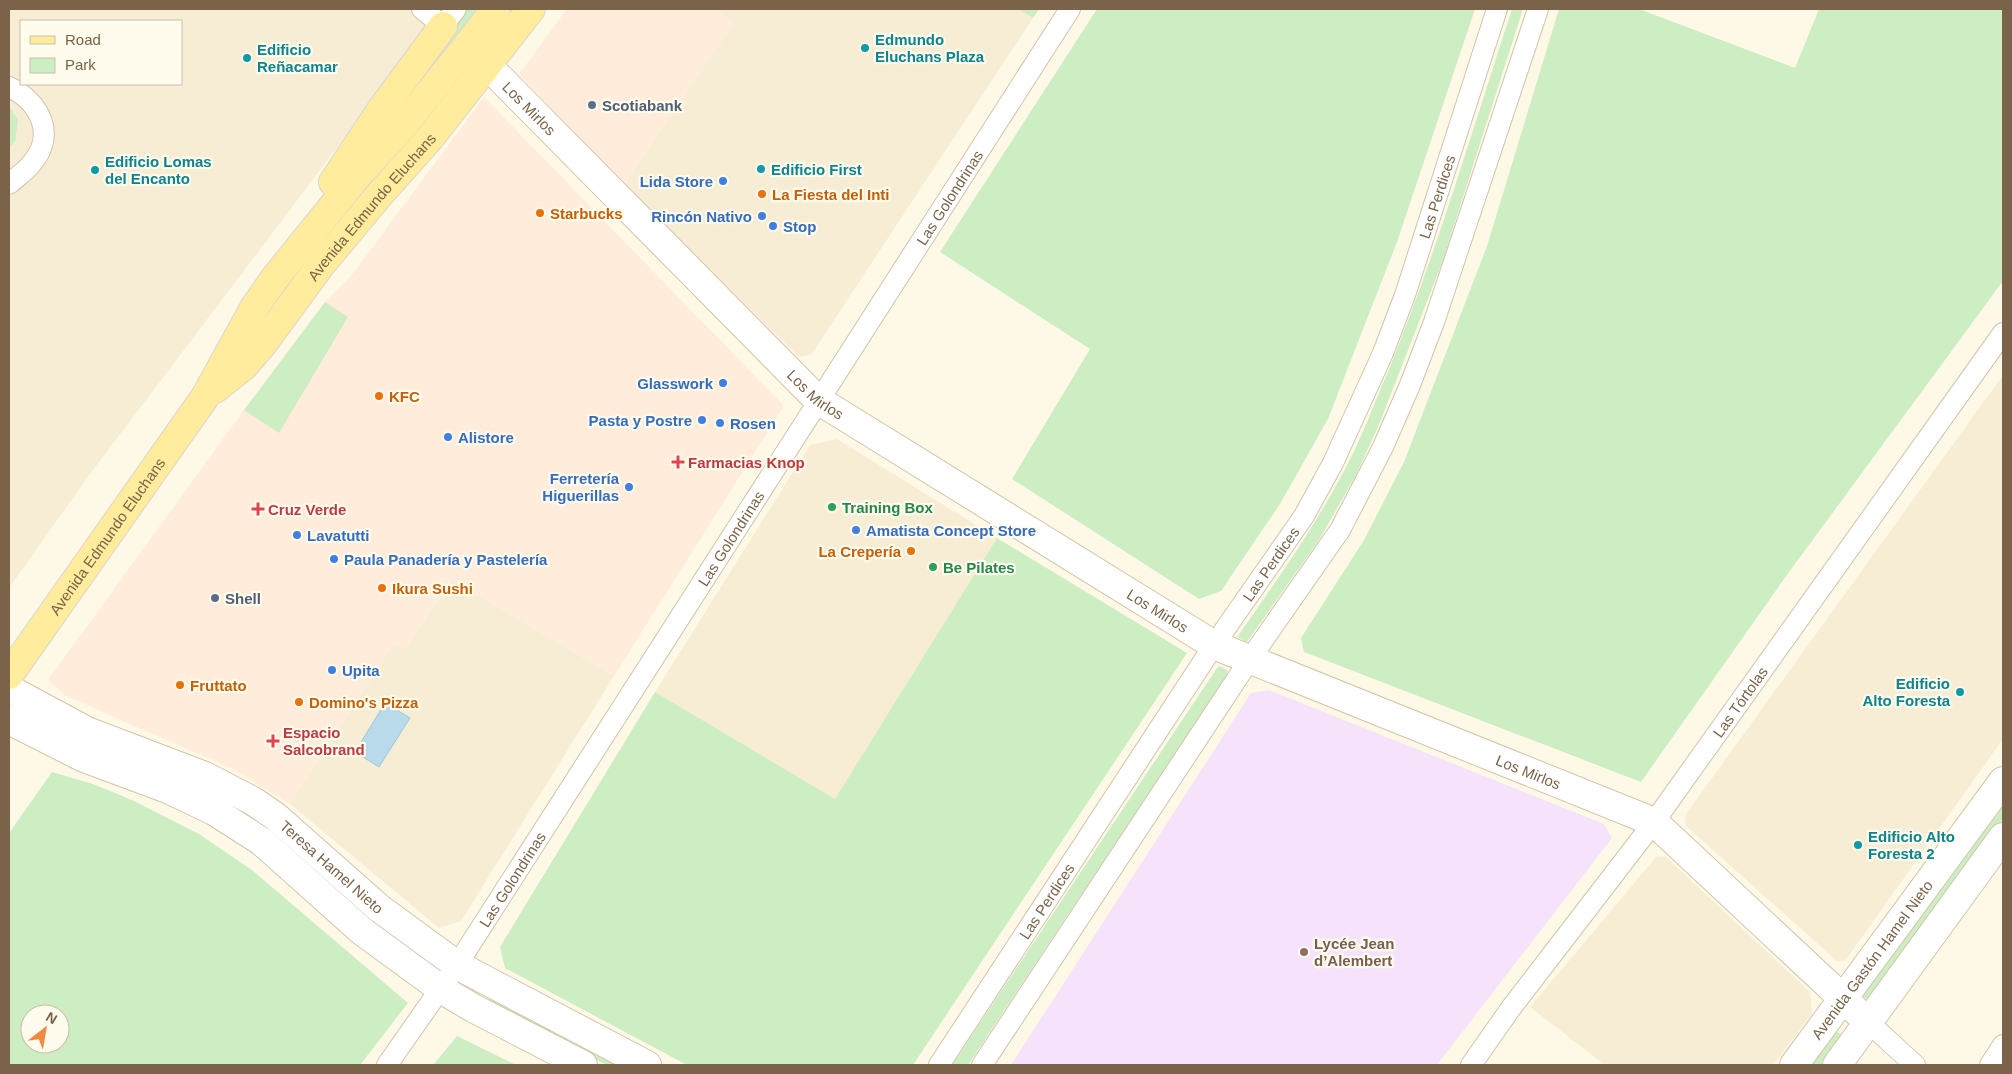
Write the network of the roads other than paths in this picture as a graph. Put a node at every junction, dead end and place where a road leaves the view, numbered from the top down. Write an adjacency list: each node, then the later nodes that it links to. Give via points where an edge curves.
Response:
1 (422, 9): 7 (street)
2 (496, 9): 8 (main road, Avenida Edmundo Eluchans)
3 (531, 9): 9 (main road, Avenida Edmundo Eluchans)
4 (1070, 9): 15 (street, Las Golondrinas)
5 (1497, 9): 16 (street, Las Perdices, via 1405,296 1359,408 1304,516)
6 (1538, 9): 17 (street, via 1434,322 1383,447 1340,530)
7 (450, 17): 12 (main road, via 332,182)
8 (466, 47): 9 (main road, Los Mirlos); 12 (main road, Avenida Edmundo Eluchans)
9 (488, 66): 14 (main road, Avenida Edmundo Eluchans, via 320,266 262,345 244,366); 15 (main road, Los Mirlos)
10 (9, 87): 11 (street, via 29,99 37,109 44,132 32,163)
11 (9, 184)
12 (296, 251): 14 (main road, Avenida Edmundo Eluchans, via 254,308)
13 (2003, 333): 22 (street, Las Tórtolas)
14 (205, 397): 18 (main road, Avenida Edmundo Eluchans)
15 (818, 400): 16 (main road, Los Mirlos); 24 (street, Las Golondrinas)
16 (1214, 645): 17 (main road, Los Mirlos); 32 (street, Las Perdices)
17 (1250, 659): 22 (main road, Los Mirlos); 33 (street)
18 (9, 675)
19 (9, 689): 24 (main road, Teresa Hamel Nieto, via 87,731 205,776 253,801 275,816 379,908)
20 (9, 720): 25 (main road, Teresa Hamel Nieto, via 84,758 193,800 237,825 261,841 362,932)
21 (2003, 782): 26 (main road, Avenida Gastón Hamel Nieto)
22 (1654, 822): 26 (main road, Los Mirlos); 34 (street, Las Tórtolas)
23 (2003, 837): 27 (main road)
24 (457, 965): 25 (street, Las Golondrinas); 31 (main road, Teresa Hamel Nieto)
25 (441, 989): 29 (street, Las Golondrinas); 30 (main road, Teresa Hamel Nieto)
26 (1842, 998): 27 (main road, Los Mirlos); 35 (main road, Avenida Gastón Hamel Nieto)
27 (1868, 1022): 36 (main road); 37 (street, Los Mirlos)
28 (2003, 1045): 38 (street)
29 (387, 1065)
30 (583, 1065)
31 (647, 1065)
32 (939, 1065)
33 (982, 1065)
34 (1471, 1065)
35 (1794, 1065)
36 (1836, 1065)
37 (1915, 1065)
38 (1990, 1065)

